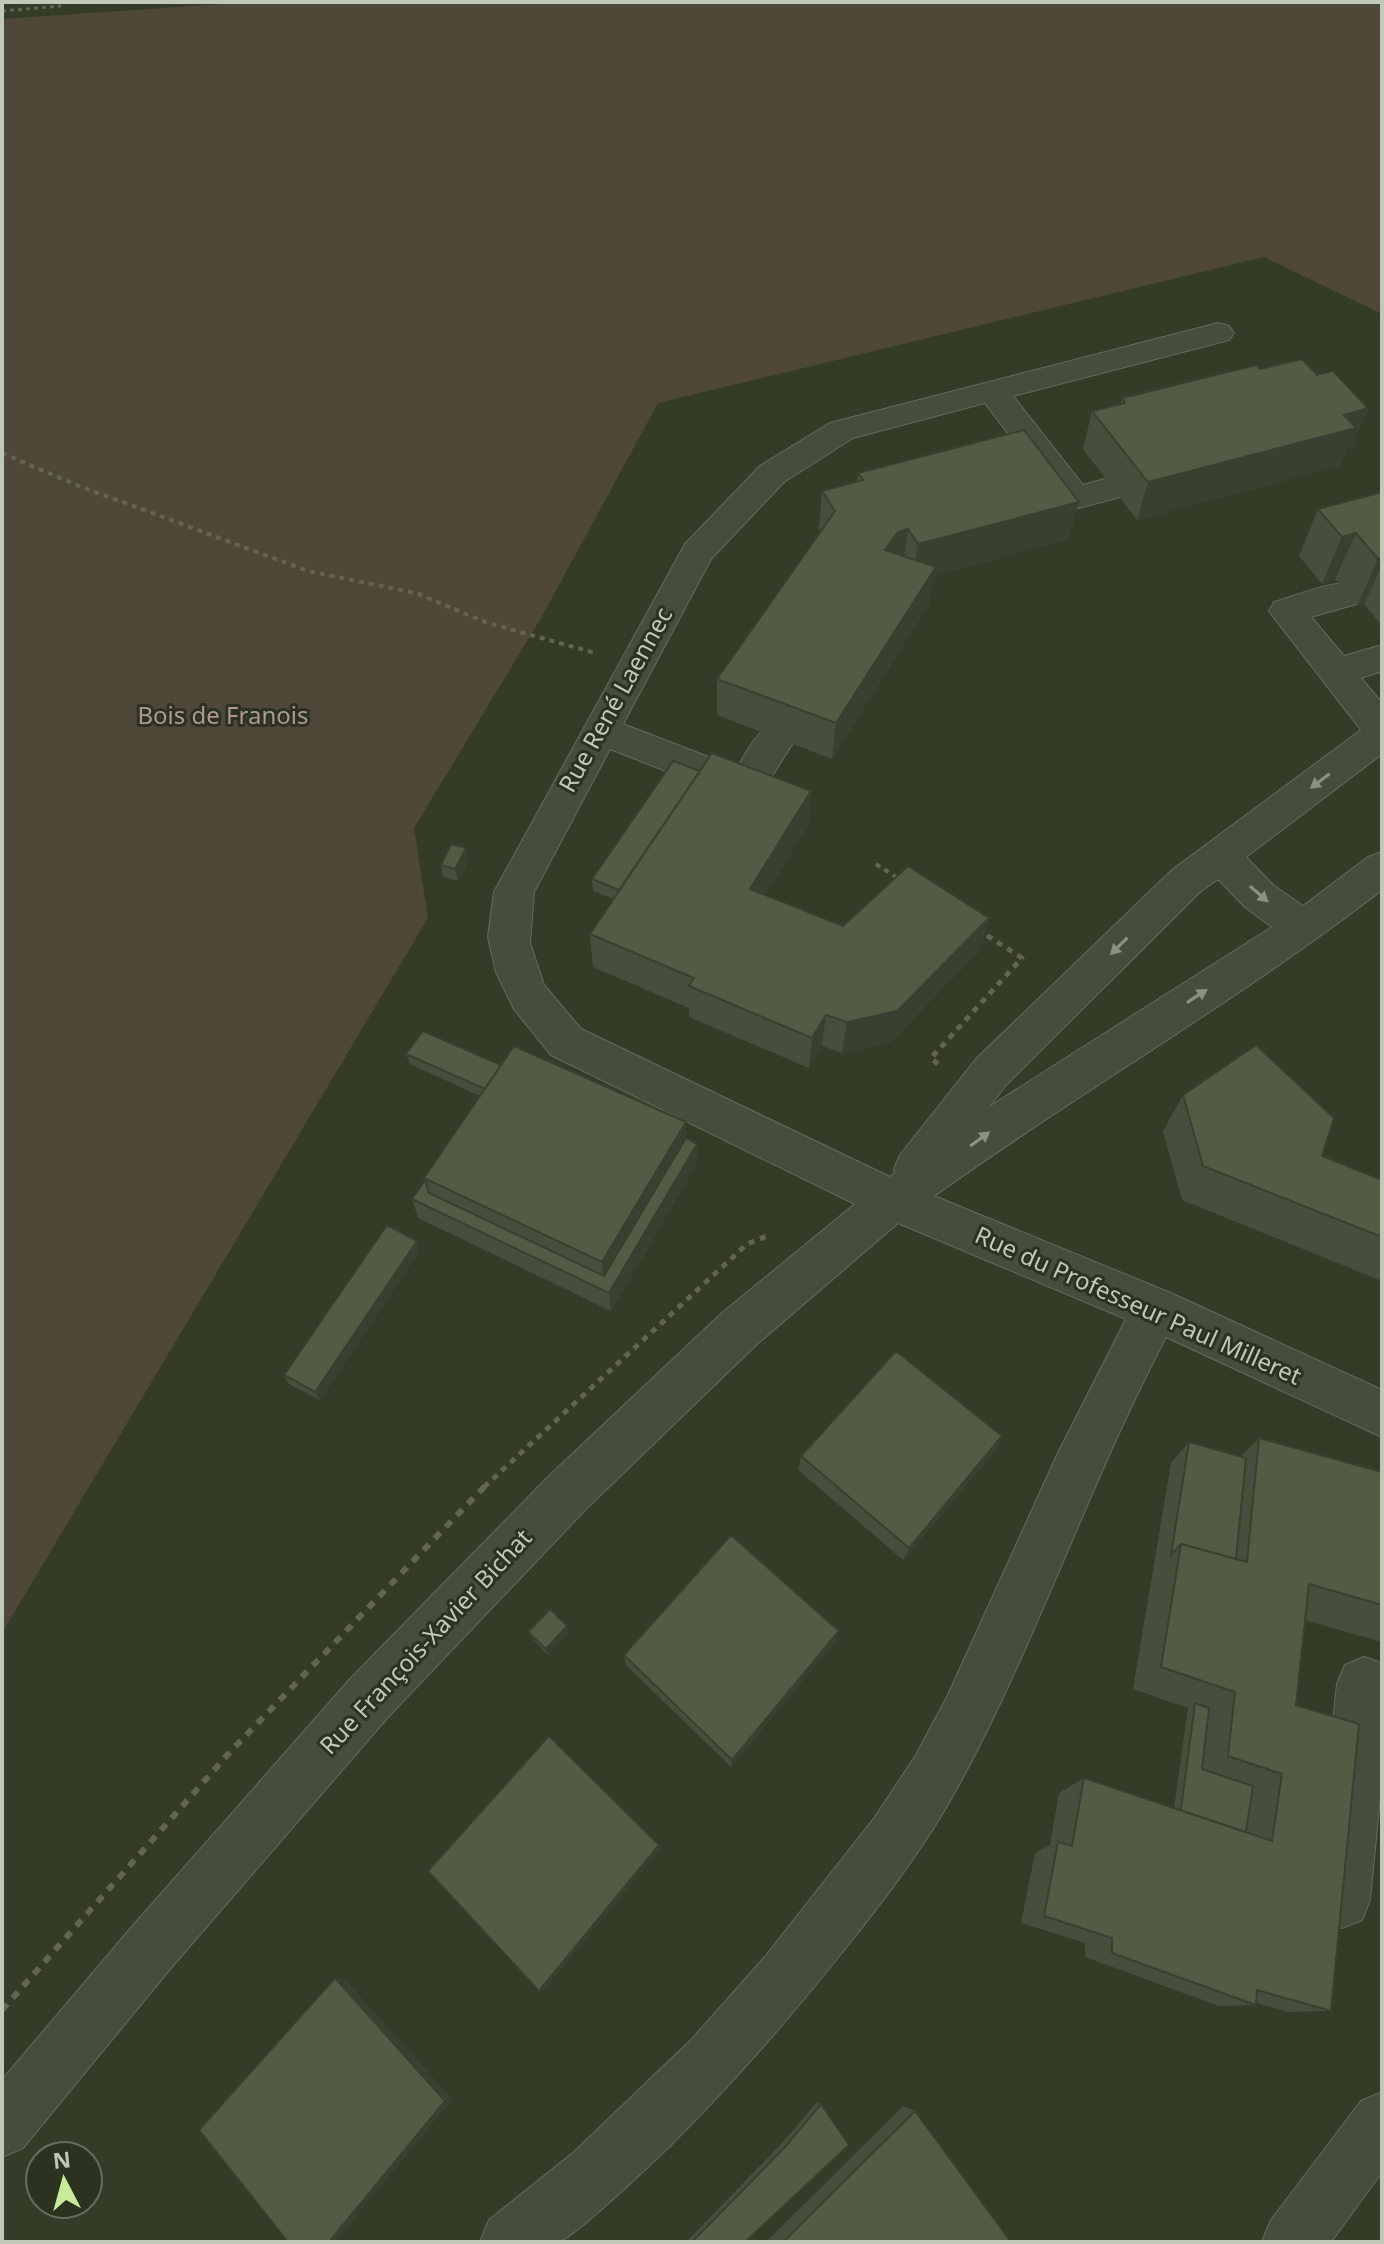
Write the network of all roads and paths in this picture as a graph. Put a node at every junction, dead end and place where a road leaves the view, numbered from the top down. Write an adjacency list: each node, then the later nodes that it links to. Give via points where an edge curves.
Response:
1 (61, 6): 2 (path)
2 (2, 11)
3 (1218, 333): 4 (street, Rue René Laennec)
4 (993, 392): 6 (street, via 1075,498); 9 (street, Rue René Laennec, via 842,430 772,474 697,552)
5 (2, 453): 9 (path, via 308,571 416,593 485,622)
6 (1112, 488)
7 (1347, 594): 10 (street, via 1287,611)
8 (1382, 658): 10 (street)
9 (635, 665): 11 (street, Rue René Laennec)
10 (1336, 672): 12 (street)
11 (600, 730): 13 (street, via 745,787); 21 (street, Rue René Laennec, via 514,892 509,941 519,980 537,1013 566,1042)
12 (1382, 732): 14 (street, one-way to 14)
13 (777, 738)
14 (1220, 856): 19 (street, one-way to 19, via 1259,896); 21 (street, one-way to 21, via 1186,881 991,1072)
15 (876, 864): 17 (path)
16 (1382, 868): 19 (street)
17 (903, 881)
18 (969, 923): 20 (path, via 1022,958 931,1058)
19 (1303, 928): 21 (street, one-way to 19, via 1020,1110)
20 (948, 1073)
21 (893, 1200): 22 (street, Rue du Professeur Paul Milleret); 27 (street, Rue François-Xavier Bichat, via 693,1372 568,1492 370,1697)
22 (1156, 1309): 23 (street, Rue du Professeur Paul Milleret); 28 (street, via 1050,1526 980,1688 880,1861 781,1984 664,2112)
23 (1382, 1414)
24 (1382, 1690): 25 (street, via 1364,1684)
25 (1342, 1900)
26 (1382, 2122): 29 (street)
27 (2, 2127)
28 (511, 2242)
29 (1293, 2242)

